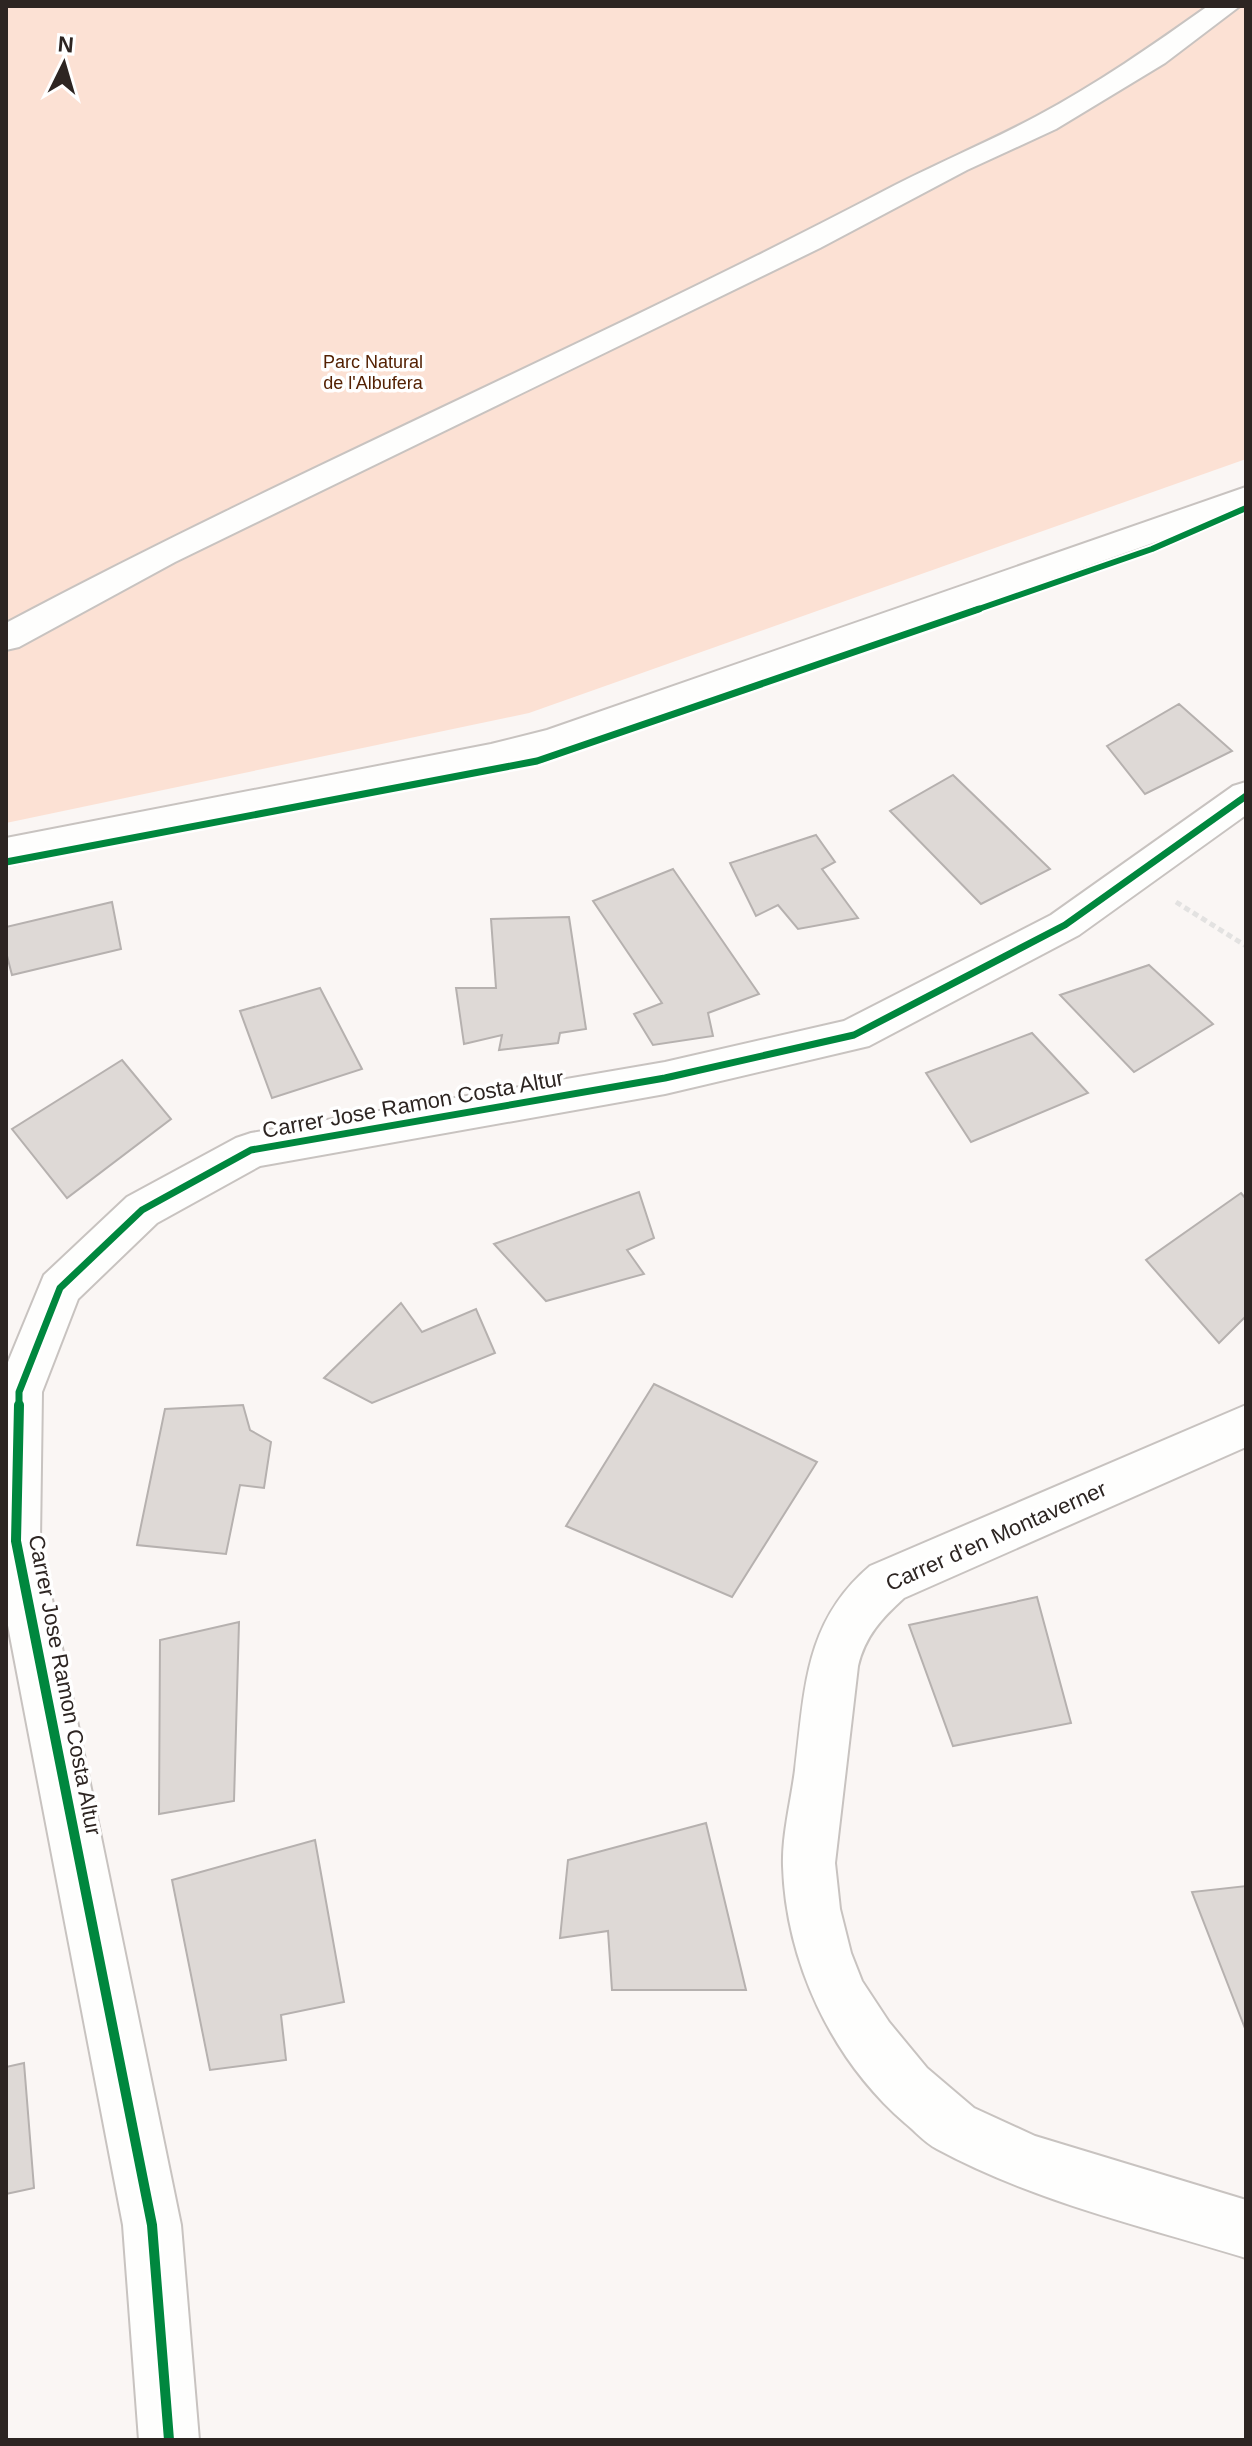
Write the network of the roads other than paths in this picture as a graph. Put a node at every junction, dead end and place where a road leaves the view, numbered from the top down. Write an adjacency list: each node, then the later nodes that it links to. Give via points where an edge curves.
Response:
1 (1227, 6): 3 (street, via 1046,123)
2 (1134, 38): 3 (street)
3 (957, 164): 5 (street, via 809,242 163,554)
4 (1246, 498): 7 (street, via 555,741)
5 (6, 638)
6 (1246, 796): 10 (street, Carrer Jose Ramon Costa Altur, via 1065,925 854,1035 665,1078 251,1150 142,1210 60,1288 19,1392 16,1541 152,2225)
7 (6, 852)
8 (1246, 1425): 9 (street, Carrer d'en Montaverner, via 887,1582 862,1602 838,1642 833,1666 809,1863 813,1909 843,2000 907,2088 954,2128 1029,2163)
9 (1246, 2229)
10 (169, 2440)

